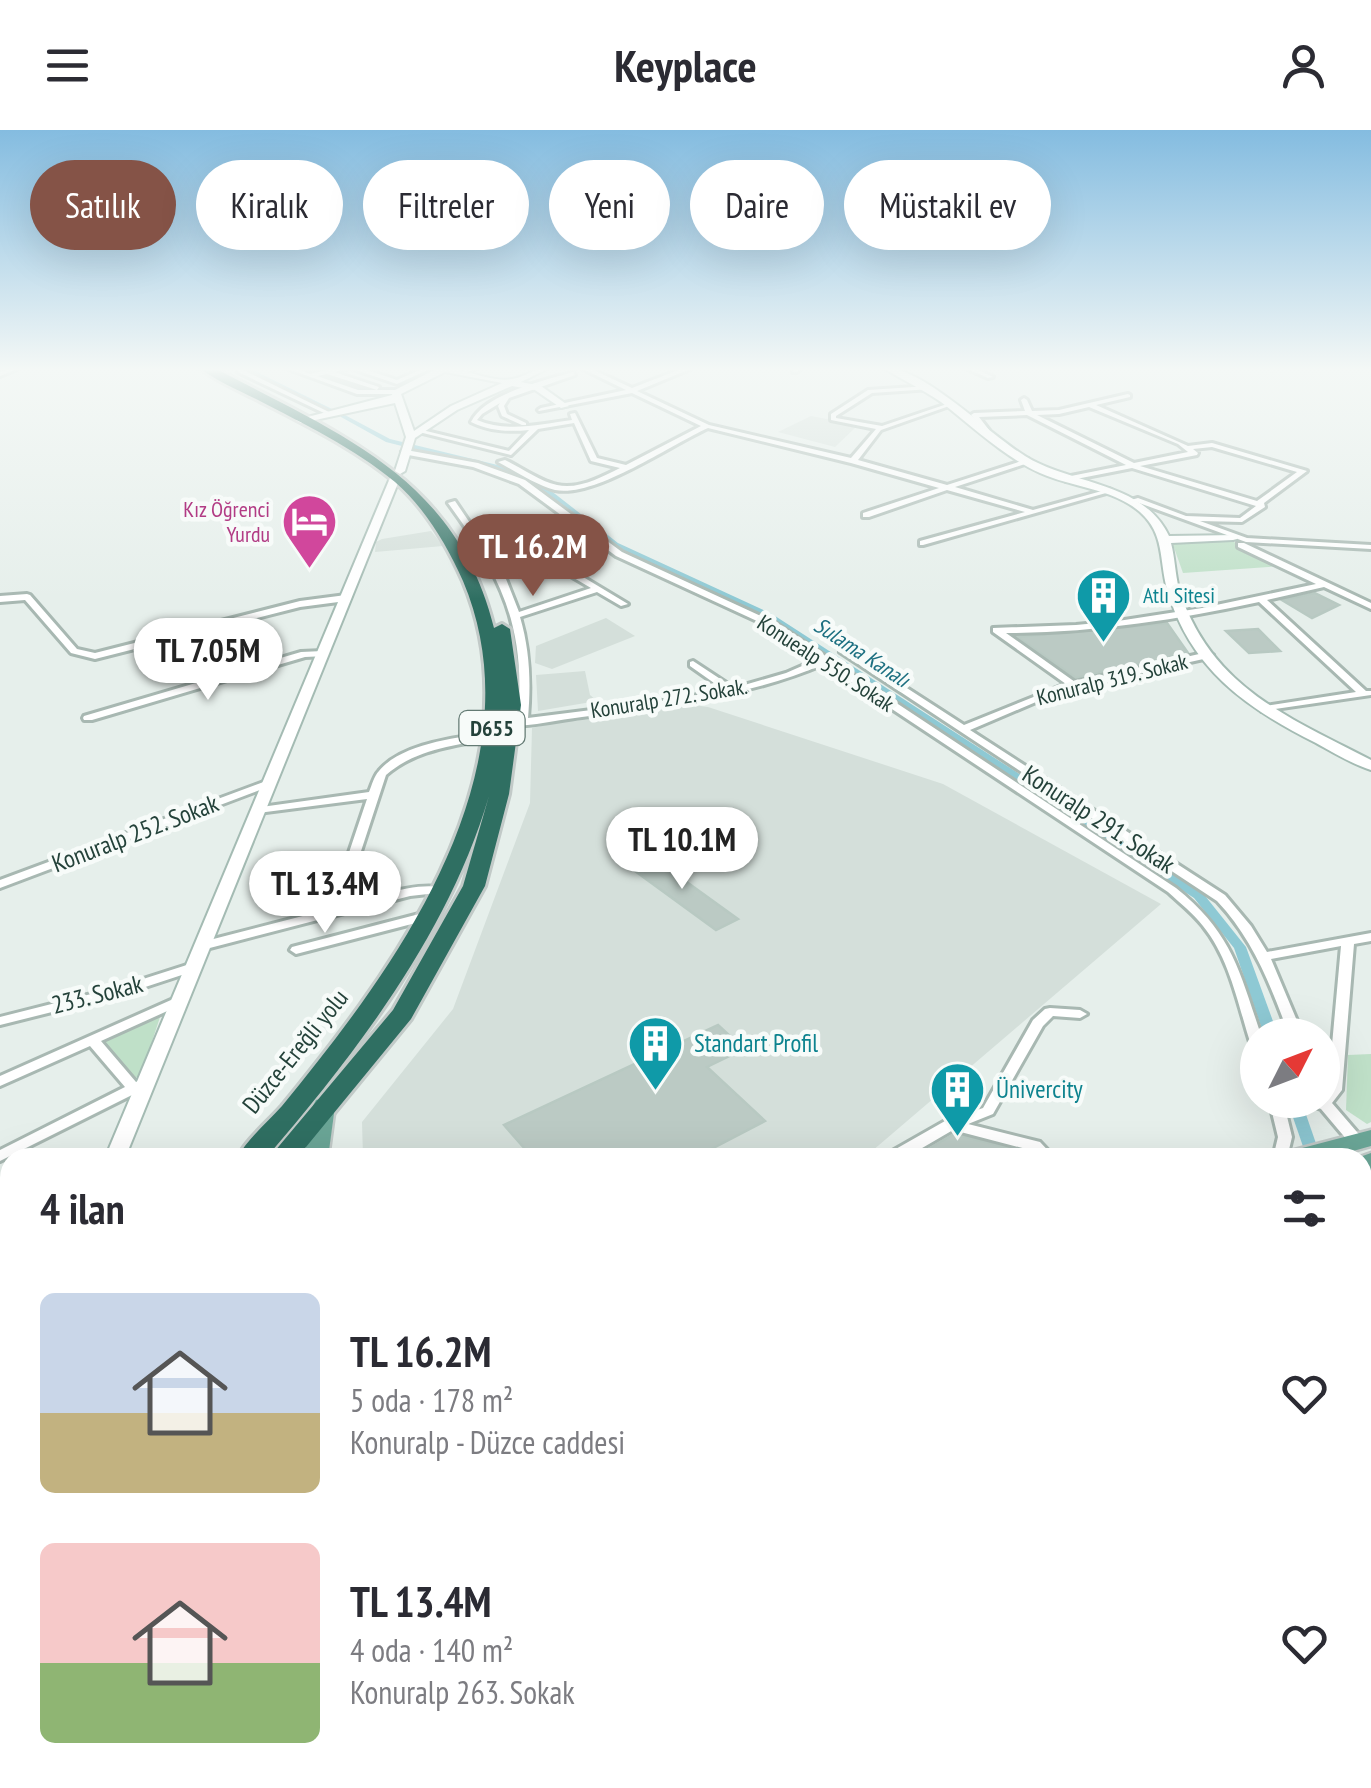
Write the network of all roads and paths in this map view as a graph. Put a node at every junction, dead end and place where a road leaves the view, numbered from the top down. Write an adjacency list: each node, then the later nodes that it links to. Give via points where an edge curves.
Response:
1 (387, 444): 13 (highway, Düzce-Ereğli yolu / D655)
2 (405, 444): 13 (street)
3 (413, 444): 13 (street)
4 (519, 444): 14 (street)
5 (588, 444): 18 (street, via 594,459)
6 (671, 444): 18 (street)
7 (784, 444): 15 (street)
8 (868, 444): 15 (street)
9 (1000, 444): 16 (street)
10 (1091, 444): 19 (street)
11 (1179, 444): 12 (street)
12 (1187, 448): 19 (street, via 1194,454); 25 (street, via 1212,445 1303,471)
13 (407, 452): 14 (street); 17 (street); 29 (street, Konuealp 550. Sokak, via 504,473); 38 (street); 55 (highway, Düzce-Ereğli yolu, via 473,554 500,612); 57 (highway, Düzce-Ereğli yolu / D655, via 416,495 459,556 485,613 496,706)
14 (512, 452): 17 (street)
15 (854, 461): 21 (street)
16 (1025, 461): 20 (street); 21 (street)
17 (502, 462): 18 (street, via 565,489)
18 (626, 467)
19 (1138, 468): 20 (street); 25 (street)
20 (1069, 479): 22 (street)
21 (952, 486): 26 (street); 27 (street)
22 (1108, 491): 23 (street); 26 (street)
23 (1135, 500): 28 (street); 31 (street)
24 (452, 503): 35 (street)
25 (1258, 503): 28 (street, via 1242,520)
26 (1033, 512): 32 (street)
27 (866, 516)
28 (1187, 518): 30 (street)
29 (586, 529): 34 (street); 48 (street, Konuealp 550. Sokak, via 619,554 771,624)
30 (1232, 537): 31 (street); 33 (street); 36 (street)
31 (1165, 540): 43 (street, via 1173,594)
32 (923, 543)
33 (1370, 547)
34 (529, 548): 35 (street); 37 (street)
35 (492, 560): 44 (street)
36 (1321, 585): 40 (street); 42 (street)
37 (596, 589): 41 (street); 44 (street)
38 (346, 598): 39 (street, via 95,656 74,652 27,597); 46 (street)
39 (0, 599)
40 (1261, 600): 43 (street); 52 (street)
41 (624, 604)
42 (1371, 606)
43 (1184, 612): 47 (street); 50 (street, via 1046,631 996,630)
44 (518, 614): 55 (street, via 528,685)
45 (845, 652): 56 (street, Konuralp 291. Sokak)
46 (323, 654): 54 (street); 59 (street)
47 (1208, 654): 50 (street, Konuralp 319. Sokak); 53 (street, via 1218,673)
48 (825, 660): 51 (street, Konuralp 272. Sokak., via 790,677); 74 (street, Konuealp 550. Sokak, via 1197,908 1230,956)
49 (693, 664): 51 (street)
50 (1073, 685): 56 (street, Konuralp 319. Sokak)
51 (731, 690): 55 (street, Konuralp 272. Sokak.)
52 (1368, 693): 53 (street)
53 (1265, 709): 58 (street)
54 (88, 718)
55 (516, 723): 81 (highway, Düzce-Ereğli yolu, via 474,886 403,1014)
56 (962, 729): 70 (street, Konuralp 291. Sokak, via 1221,898)
57 (491, 735): 60 (street, via 394,760); 63 (highway, Düzce-Ereğli yolu / D655, via 481,794)
58 (1371, 766)
59 (269, 783): 61 (street); 62 (street, Konuralp 252. Sokak)
60 (375, 795): 61 (street); 64 (street)
61 (258, 810): 68 (street)
62 (0, 884)
63 (442, 890): 64 (street); 65 (highway, Düzce-Ereğli yolu / D655)
64 (335, 912): 68 (street)
65 (427, 916): 69 (street); 87 (highway, Düzce-Ereğli yolu / D655, via 367,1018)
66 (1371, 938): 67 (street)
67 (1348, 942): 70 (street); 77 (street)
68 (202, 946): 71 (street)
69 (296, 950)
70 (1266, 956): 75 (street, Konuralp 291. Sokak)
71 (194, 967): 72 (street); 76 (street, 233. Sokak)
72 (180, 1000): 78 (street); 80 (street)
73 (1080, 1014): 84 (street, via 1050,1012 1038,1022 988,1111)
74 (1250, 1018)
75 (1290, 1018)
76 (0, 1021)
77 (1340, 1033)
78 (92, 1039): 79 (street); 80 (street)
79 (0, 1081)
80 (140, 1086): 85 (street); 86 (street)
81 (324, 1106): 88 (highway, Düzce-Ereğli yolu); 89 (main road)
82 (1280, 1118): 92 (street)
83 (1336, 1118): 93 (street)
84 (950, 1124): 90 (street); 91 (street)
85 (16, 1148)
86 (118, 1148)
87 (258, 1148)
88 (290, 1148)
89 (318, 1148)
90 (909, 1148)
91 (1037, 1148)
92 (1282, 1148)
93 (1361, 1148)

